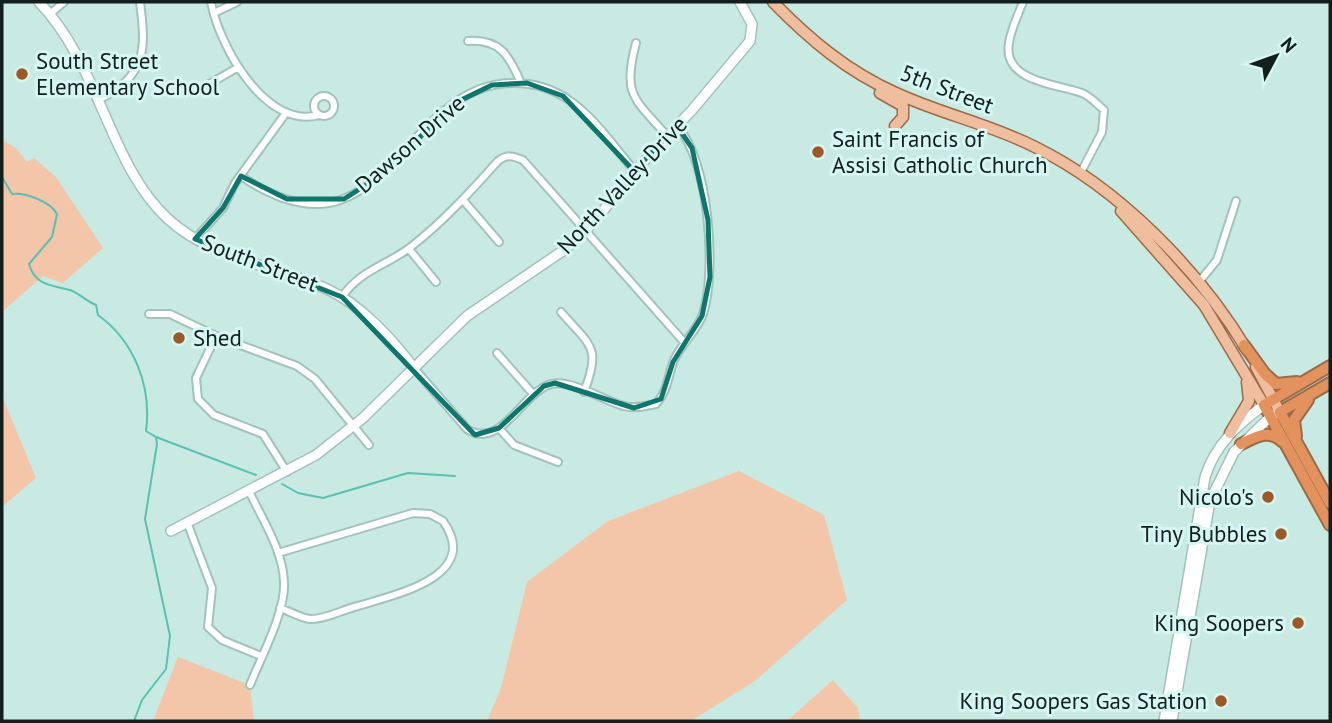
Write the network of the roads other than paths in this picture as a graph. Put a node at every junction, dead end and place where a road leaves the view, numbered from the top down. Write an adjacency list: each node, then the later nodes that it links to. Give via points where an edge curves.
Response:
1 (39, 2): 10 (street, South Street)
2 (64, 2): 10 (street)
3 (140, 2): 17 (street, via 145,36 141,58 126,82)
4 (211, 2): 9 (street)
5 (237, 2): 9 (street)
6 (740, 2): 20 (street, North Valley Drive, via 752,24 751,38)
7 (773, 2): 14 (main road, 5th Street, via 826,51)
8 (1023, 2): 24 (street, via 1009,44 1017,68 1032,79 1086,94 1104,110 1102,132)
9 (214, 13): 13 (street)
10 (50, 14): 17 (street, South Street, via 75,48)
11 (468, 41): 15 (street, via 486,40 496,45)
12 (636, 43): 22 (street, via 627,75 632,93)
13 (237, 68): 16 (street); 18 (street)
14 (862, 76): 21 (main road, via 903,106 903,117); 24 (main road, 5th Street, via 1019,139)
15 (521, 83): 23 (street, Dawson Drive, via 543,87 570,101); 25 (street, Dawson Drive, via 492,85 462,97 383,174 340,200 320,203 282,198)
16 (209, 84)
17 (100, 99): 31 (street, South Street, via 141,186 167,218)
18 (286, 113): 19 (street, via 298,118); 25 (street)
19 (319, 115)
20 (677, 126): 22 (street, North Valley Drive); 41 (street, via 692,148 711,243 702,316)
21 (895, 126)
22 (667, 136): 23 (street, North Valley Drive)
23 (635, 171): 29 (street, North Valley Drive)
24 (1080, 174): 28 (main road, 5th Street)
25 (241, 176): 31 (street, via 222,208)
26 (463, 201): 29 (street, via 498,161 513,156 523,160); 32 (street); 33 (street)
27 (1236, 201): 35 (street, via 1217,260)
28 (1115, 202): 30 (main road, 5th Street); 35 (main road, 5th Street, via 1135,216)
29 (585, 231): 41 (street); 46 (street, North Valley Drive, via 555,258 477,308)
30 (1140, 232): 35 (main road); 36 (main road, 5th Street)
31 (195, 239): 37 (street, South Street)
32 (499, 242)
33 (409, 249): 34 (street); 37 (street, via 365,272)
34 (436, 282)
35 (1199, 282): 42 (main road, 5th Street)
36 (1194, 292): 44 (main road, via 1205,296); 47 (main road, 5th Street)
37 (342, 298): 46 (street, South Street)
38 (561, 312): 50 (street, via 595,356)
39 (149, 314): 40 (street, via 170,314)
40 (216, 336): 54 (street, via 297,366); 61 (street, via 196,378 198,399 214,415 263,434)
41 (684, 342): 50 (street, via 666,391 656,404 623,406)
42 (1244, 345): 44 (main road, 5th Street); 48 (highway, via 1276,384)
43 (497, 353): 51 (street)
44 (1251, 357): 52 (main road, 5th Street)
45 (1330, 366): 48 (highway)
46 (413, 367): 54 (street, North Valley Drive); 55 (street, via 467,429 482,436)
47 (1245, 371): 52 (main road, 5th Street); 56 (main road, via 1249,401)
48 (1310, 378): 52 (highway)
49 (1330, 384): 53 (highway); 59 (highway, via 1297,413)
50 (584, 392): 51 (street, via 555,383)
51 (534, 395): 55 (street)
52 (1268, 402): 53 (highway, 5th Street); 56 (street)
53 (1275, 414): 57 (street); 59 (highway, 5th Street)
54 (355, 426): 58 (street); 61 (street, North Valley Drive)
55 (499, 428): 60 (street, via 514,444)
56 (1230, 433): 71 (street, via 1213,456 1202,487)
57 (1241, 443): 59 (highway, via 1272,434); 72 (street, via 1210,501)
58 (369, 445)
59 (1295, 451): 63 (highway); 65 (highway)
60 (558, 462)
61 (287, 472): 62 (street, North Valley Drive)
62 (249, 491): 64 (street, North Valley Drive); 67 (street)
63 (1330, 503)
64 (187, 522): 66 (street, North Valley Drive); 69 (street, via 212,588 208,627 222,640)
65 (1330, 525)
66 (171, 531)
67 (278, 553): 68 (street, via 284,583); 68 (street, via 420,512 443,521 452,543 451,556 441,572 415,589 311,619)
68 (280, 608): 69 (street)
69 (261, 656): 70 (street)
70 (250, 685)
71 (1164, 721)
72 (1172, 721)

